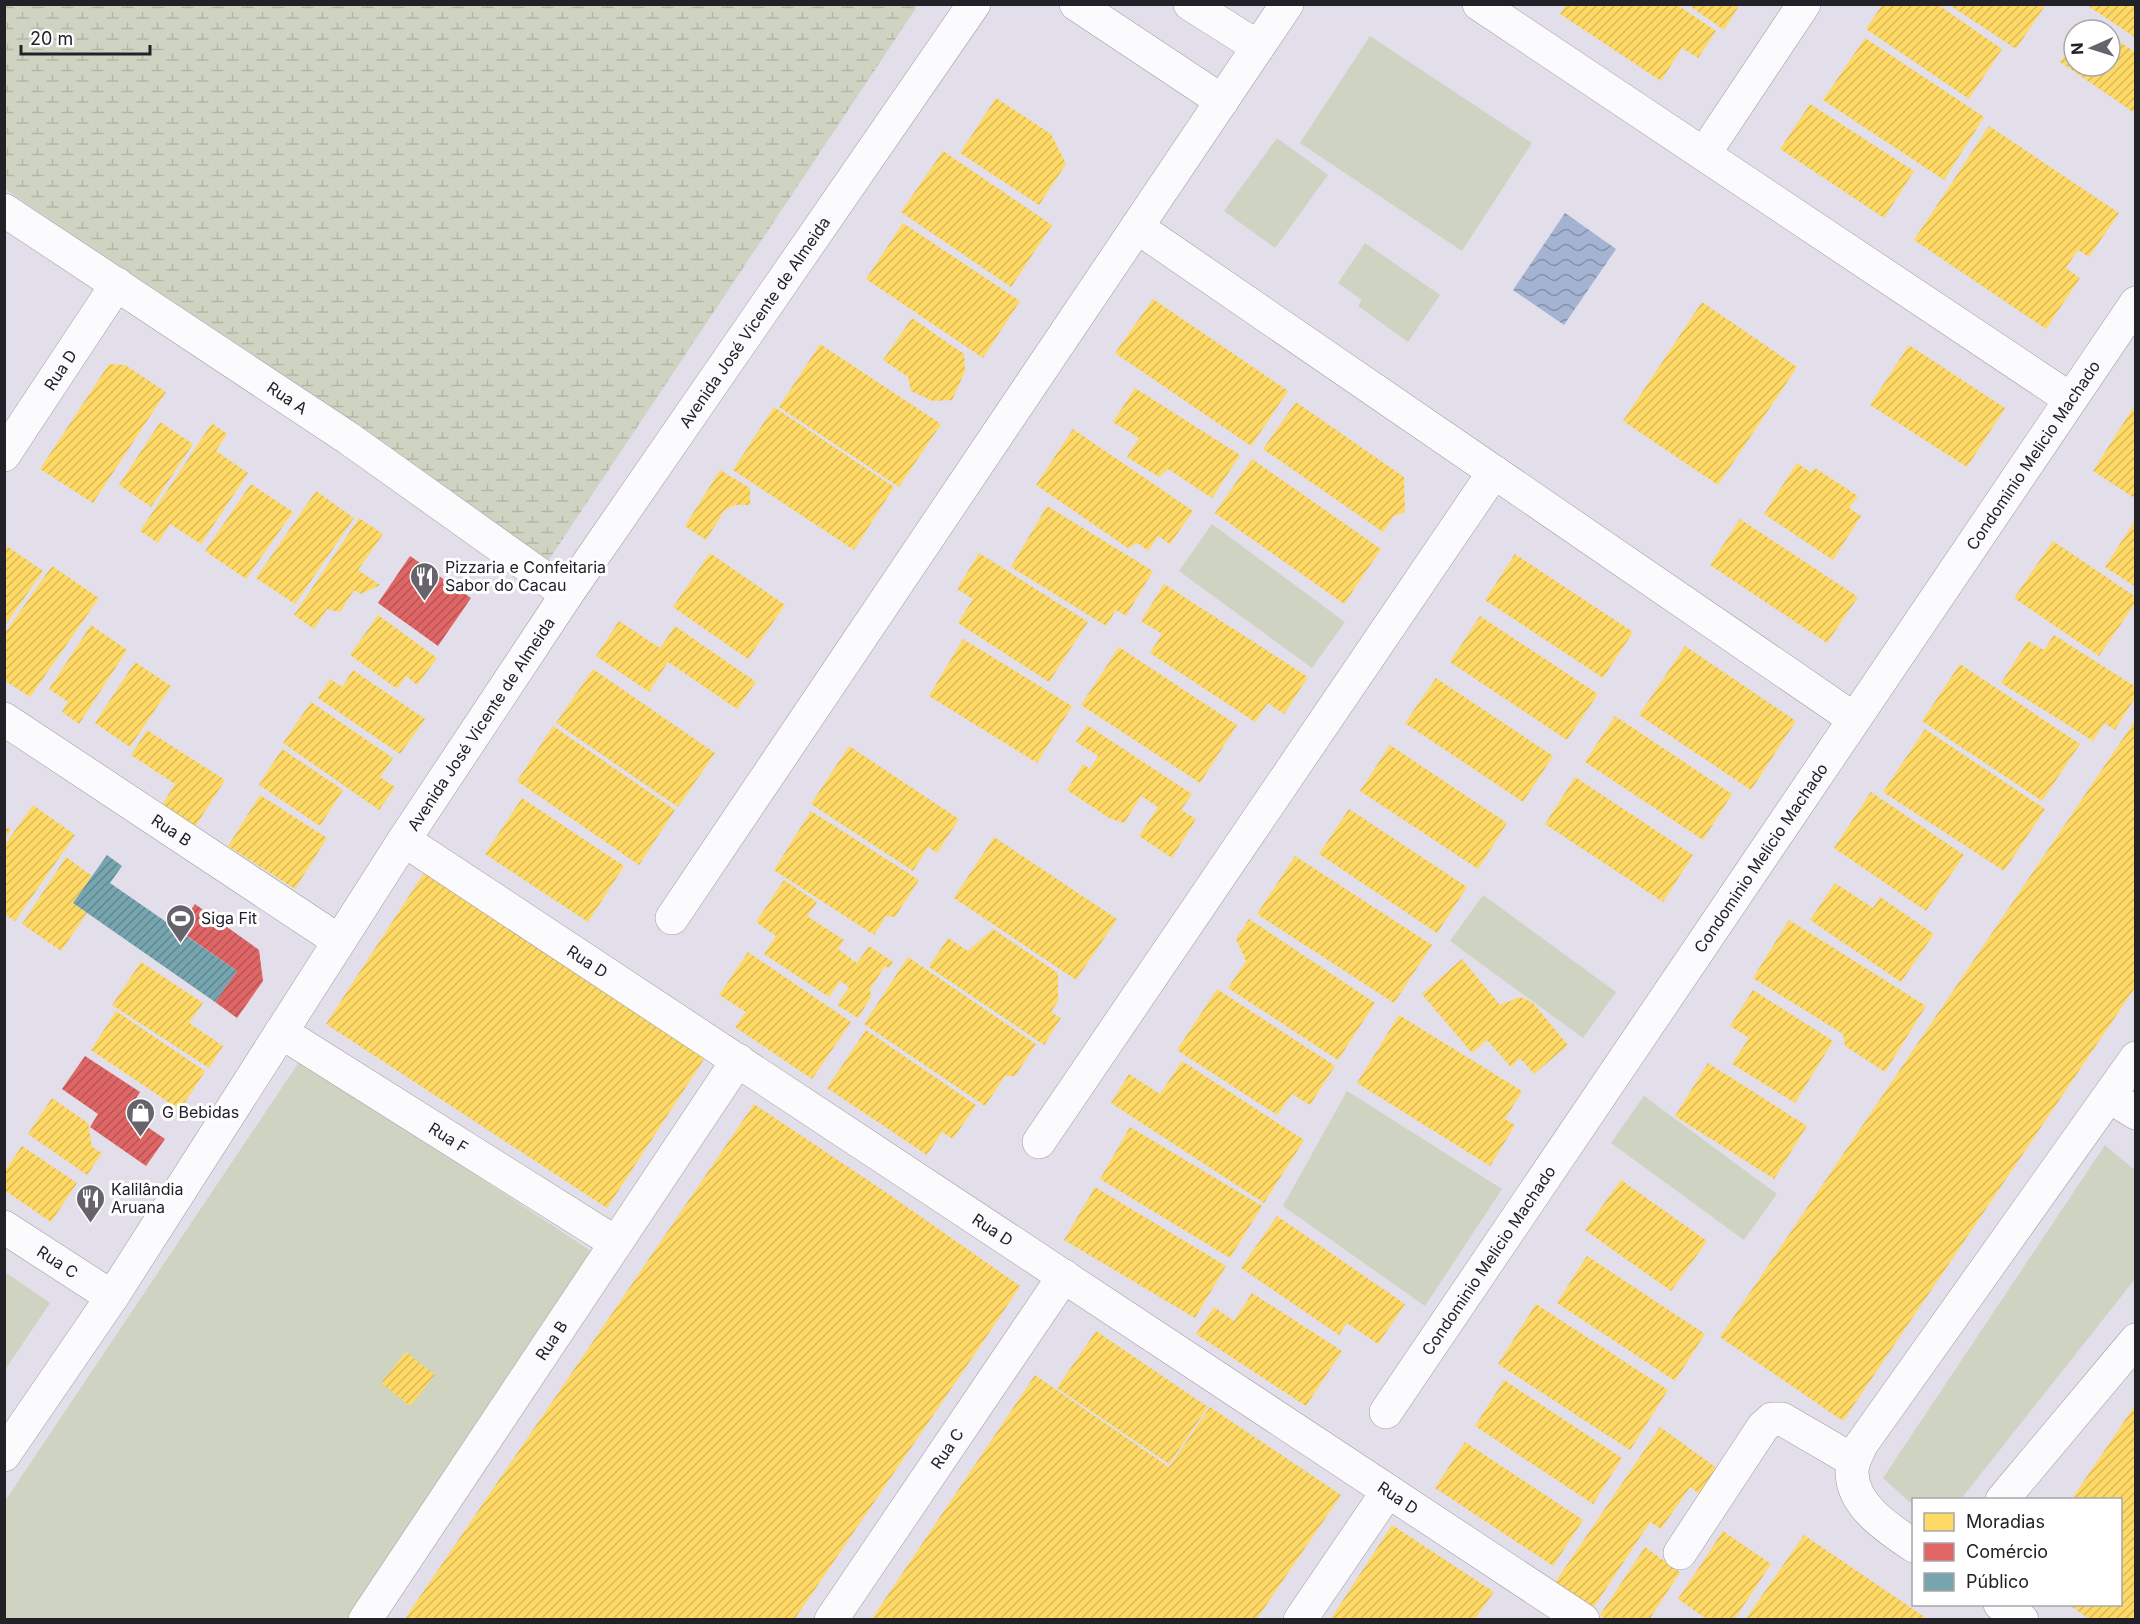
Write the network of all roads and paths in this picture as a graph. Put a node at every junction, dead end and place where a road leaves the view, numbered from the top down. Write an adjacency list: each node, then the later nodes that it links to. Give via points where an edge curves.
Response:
1 (974, 4): 17 (street, Avenida José Vicente de Almeida)
2 (1076, 4): 8 (street)
3 (1191, 4): 7 (street)
4 (1287, 4): 7 (street)
5 (1479, 4): 9 (street)
6 (1804, 4): 9 (street)
7 (1258, 47): 8 (street)
8 (1222, 101): 11 (street)
9 (1704, 154): 14 (street)
10 (4, 210): 12 (street, Rua A)
11 (1137, 227): 16 (street); 21 (street)
12 (117, 284): 15 (street, Rua D); 17 (street, Rua A, via 348,438)
13 (2136, 303): 14 (street, Condominio Melicio Machado)
14 (2070, 399): 19 (street, Condominio Melicio Machado)
15 (4, 455)
16 (1494, 472): 19 (street); 27 (street)
17 (567, 594): 20 (street, Avenida José Vicente de Almeida)
18 (4, 719): 22 (street, Rua B)
19 (1854, 719): 33 (street, Condominio Melicio Machado)
20 (404, 840): 22 (street, Avenida José Vicente de Almeida); 25 (street, Rua D)
21 (672, 918)
22 (339, 941): 23 (street, Avenida José Vicente de Almeida)
23 (281, 1032): 29 (street, Rua F); 31 (street, Avenida José Vicente de Almeida)
24 (2136, 1058): 26 (street)
25 (738, 1060): 29 (street, Rua B); 30 (street, Rua D)
26 (2123, 1105): 35 (street, via 1861,1445)
27 (1039, 1142)
28 (4, 1227): 31 (street, Rua C)
29 (616, 1244): 42 (street, Rua B)
30 (1064, 1276): 36 (street, Rua D); 43 (street, Rua C)
31 (112, 1297): 34 (street, Avenida José Vicente de Almeida)
32 (2136, 1341): 37 (street)
33 (1386, 1412)
34 (4, 1455)
35 (1854, 1461): 38 (street, via 1854,1482 1860,1500); 39 (street, via 1782,1419 1772,1419)
36 (1388, 1491): 41 (street, Rua D); 44 (street)
37 (2004, 1498)
38 (1912, 1545)
39 (1680, 1553)
40 (2001, 1606): 45 (street)
41 (1574, 1617)
42 (365, 1620)
43 (831, 1620)
44 (1300, 1620)
45 (2022, 1620)

